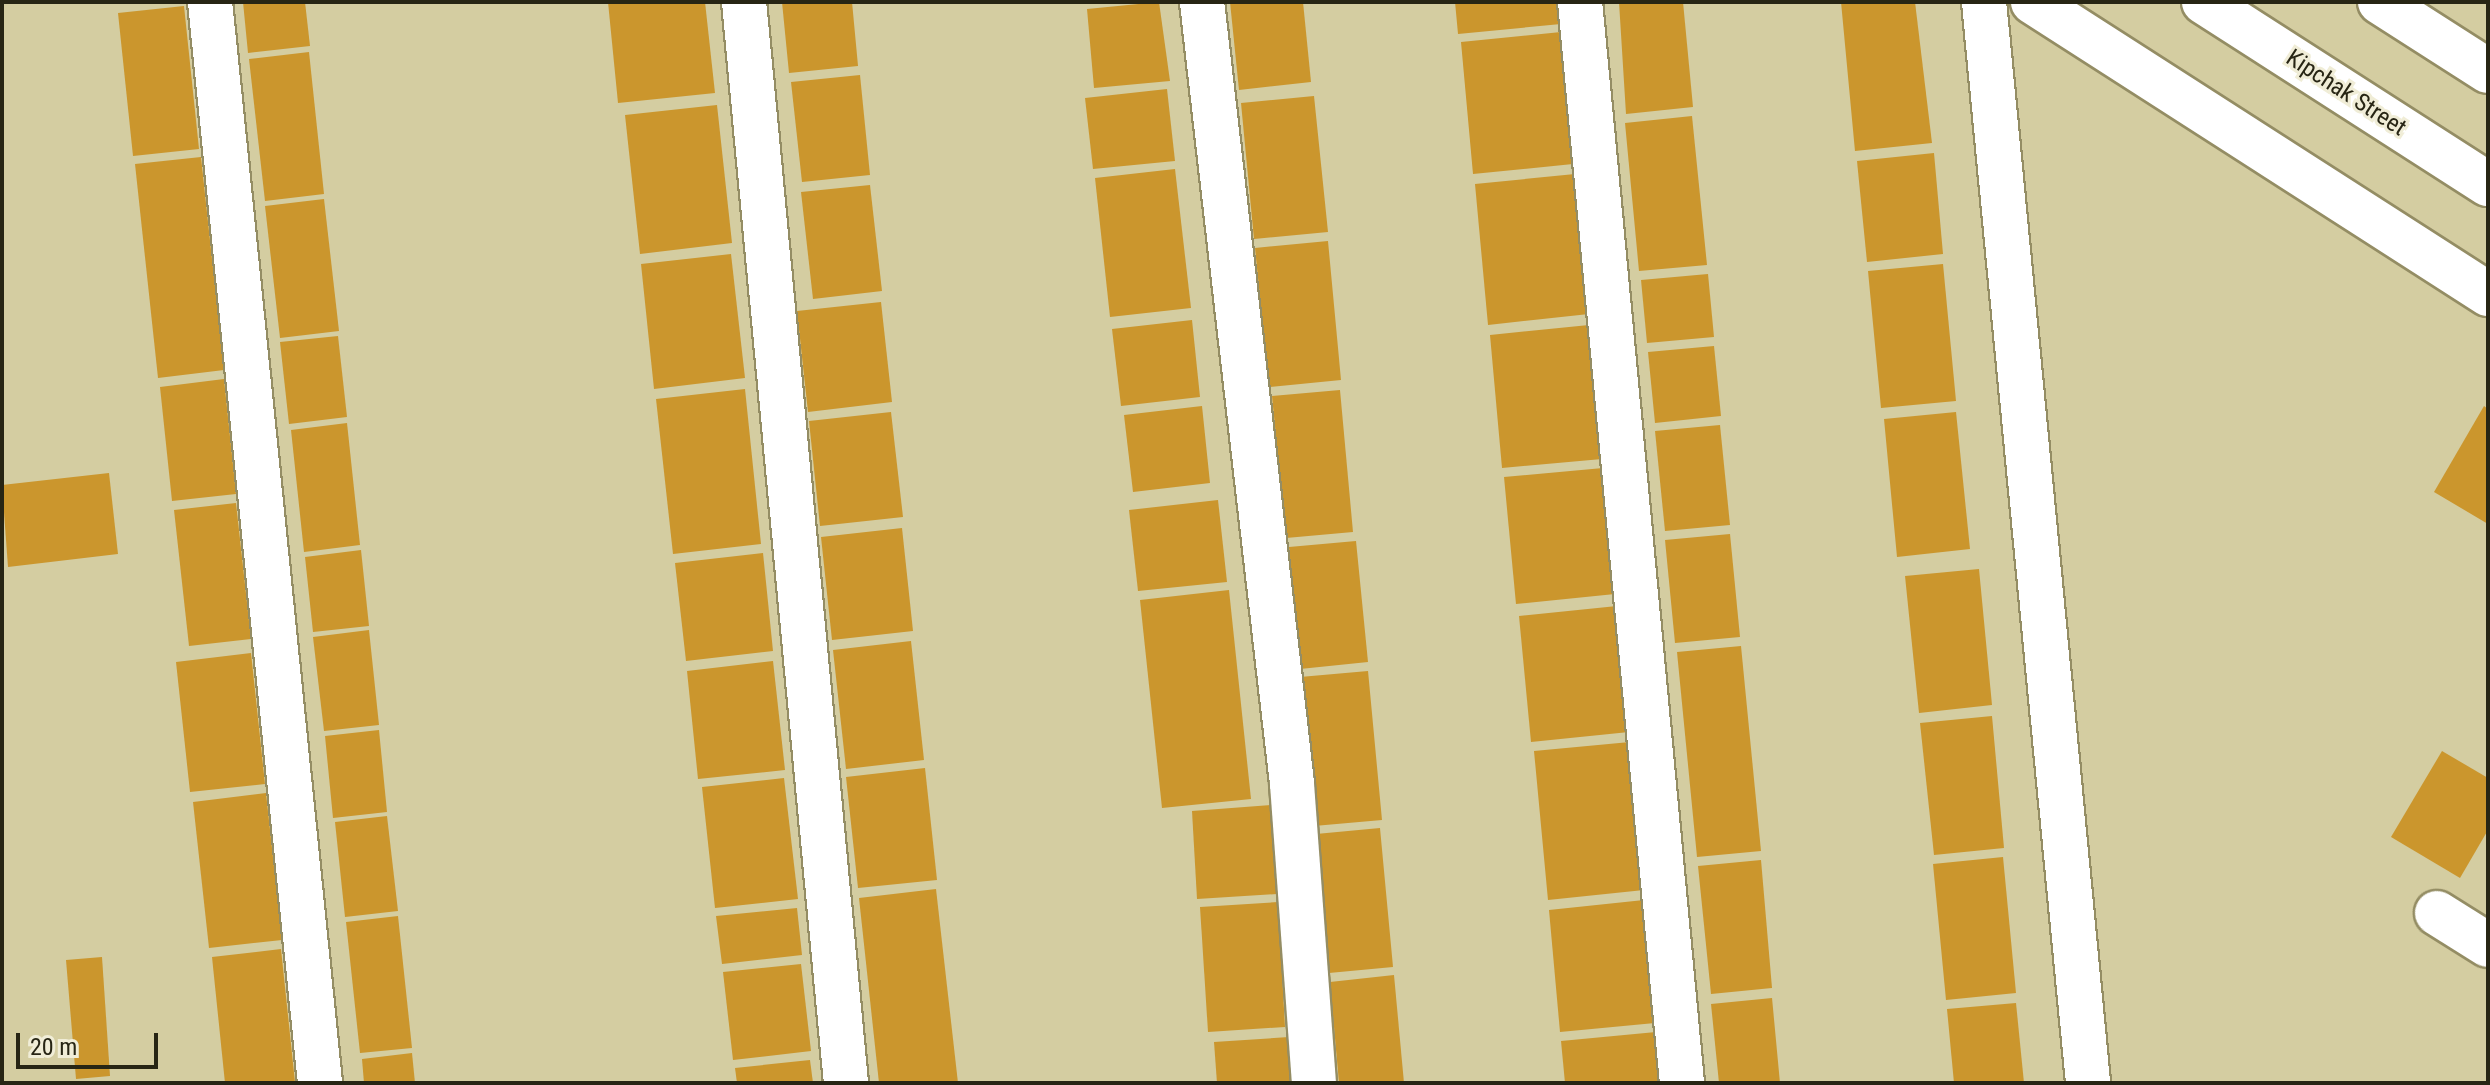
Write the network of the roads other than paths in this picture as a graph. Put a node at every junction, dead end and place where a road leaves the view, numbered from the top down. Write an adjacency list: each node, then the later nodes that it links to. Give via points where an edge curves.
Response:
1 (210, 2): 14 (street)
2 (744, 2): 15 (street)
3 (1202, 2): 16 (street, via 1292,784)
4 (1580, 2): 17 (street)
5 (1984, 2): 18 (street)
6 (2033, 2): 11 (street)
7 (2204, 2): 10 (street, Kipchak Street)
8 (2380, 2): 9 (street)
9 (2488, 71)
10 (2488, 184)
11 (2488, 294)
12 (2437, 913): 13 (street)
13 (2488, 945)
14 (320, 1083)
15 (846, 1083)
16 (1314, 1083)
17 (1682, 1083)
18 (2088, 1083)

